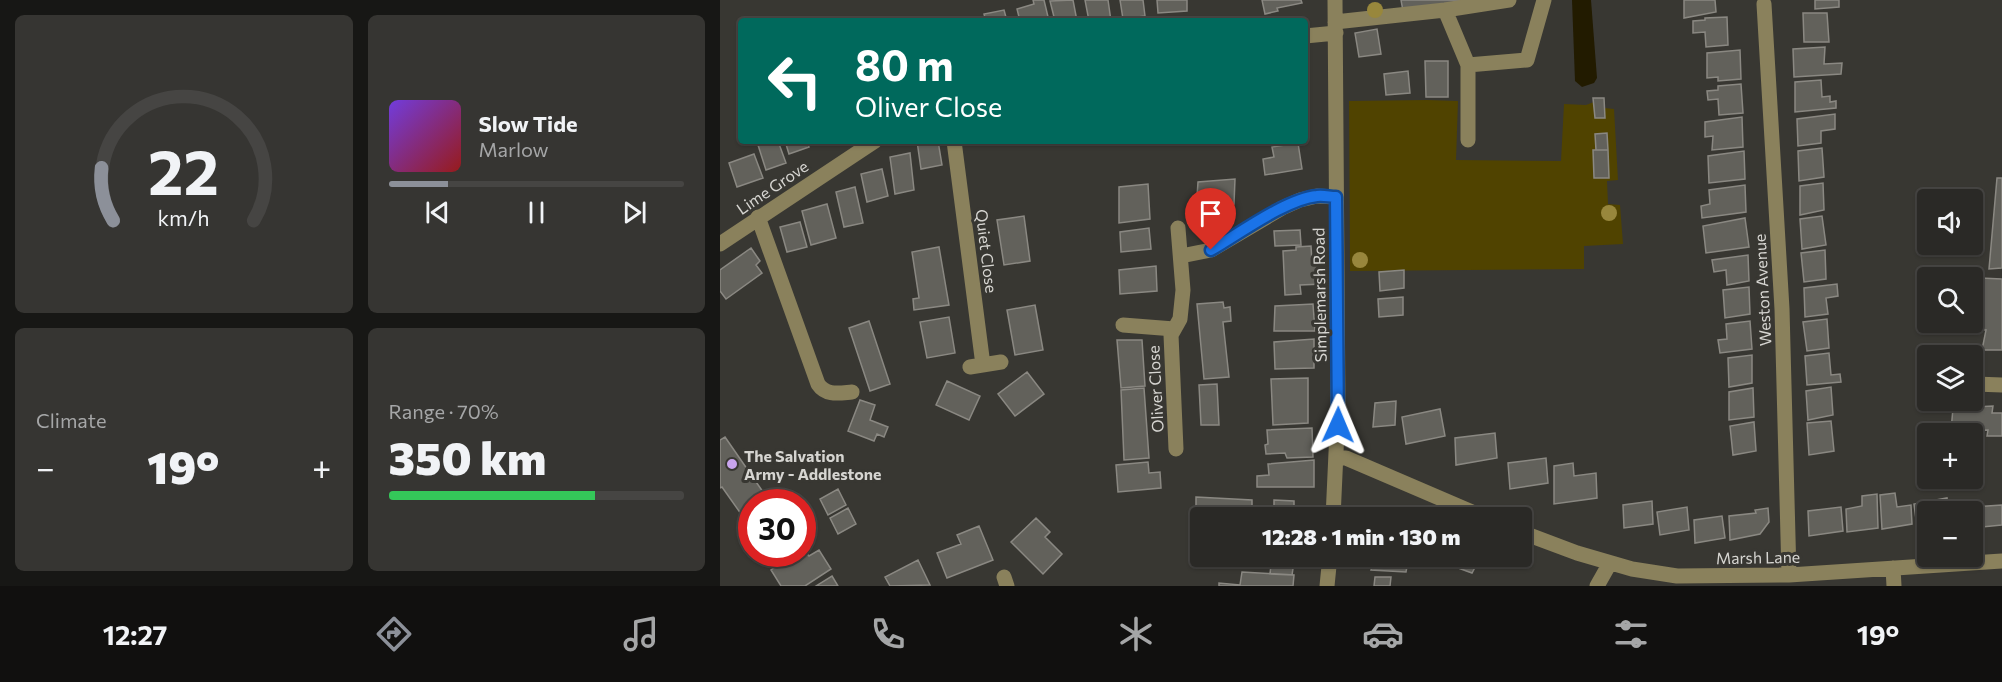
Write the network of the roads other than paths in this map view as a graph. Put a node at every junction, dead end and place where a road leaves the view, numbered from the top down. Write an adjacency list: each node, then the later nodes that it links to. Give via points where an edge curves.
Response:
1 (1335, 0): 6 (street, Simplemarsh Road)
2 (1509, 0): 5 (street)
3 (1544, 0): 8 (street, via 1527,60)
4 (1764, 4): 32 (street, Weston Avenue, via 1782,309)
5 (1445, 10): 6 (street); 8 (street)
6 (1335, 28): 7 (street); 12 (street, Simplemarsh Road)
7 (1308, 35)
8 (1468, 65): 9 (street)
9 (1468, 140)
10 (870, 144): 13 (street, Lime Grove)
11 (954, 144): 19 (street, Quiet Close, via 977,366)
12 (1336, 197): 16 (street, via 1300,200 1211,250); 24 (street, Simplemarsh Road)
13 (758, 218): 15 (street, Lime Grove); 22 (street, via 818,384 827,392)
14 (1178, 228): 16 (street, Oliver Close)
15 (720, 244)
16 (1180, 256): 18 (street, Oliver Close, via 1183,290 1180,320)
17 (1123, 326): 18 (street, Oliver Close)
18 (1174, 328): 23 (street, Oliver Close, via 1171,335)
19 (1001, 362)
20 (1983, 385): 21 (street)
21 (2002, 386)
22 (852, 392)
23 (1176, 449)
24 (1336, 458): 25 (street, Simplemarsh Road); 26 (street)
25 (1334, 507)
26 (1460, 507)
27 (1532, 536): 29 (street, Marsh Lane)
28 (2002, 561): 31 (street, Marsh Lane)
29 (1610, 563): 33 (street, Marsh Lane, via 1654,573); 35 (street)
30 (1329, 567): 34 (street)
31 (1893, 568): 32 (street, Marsh Lane); 36 (street)
32 (1789, 575): 33 (street, Marsh Lane)
33 (1724, 581)
34 (1327, 586)
35 (1597, 586)
36 (1894, 586)

